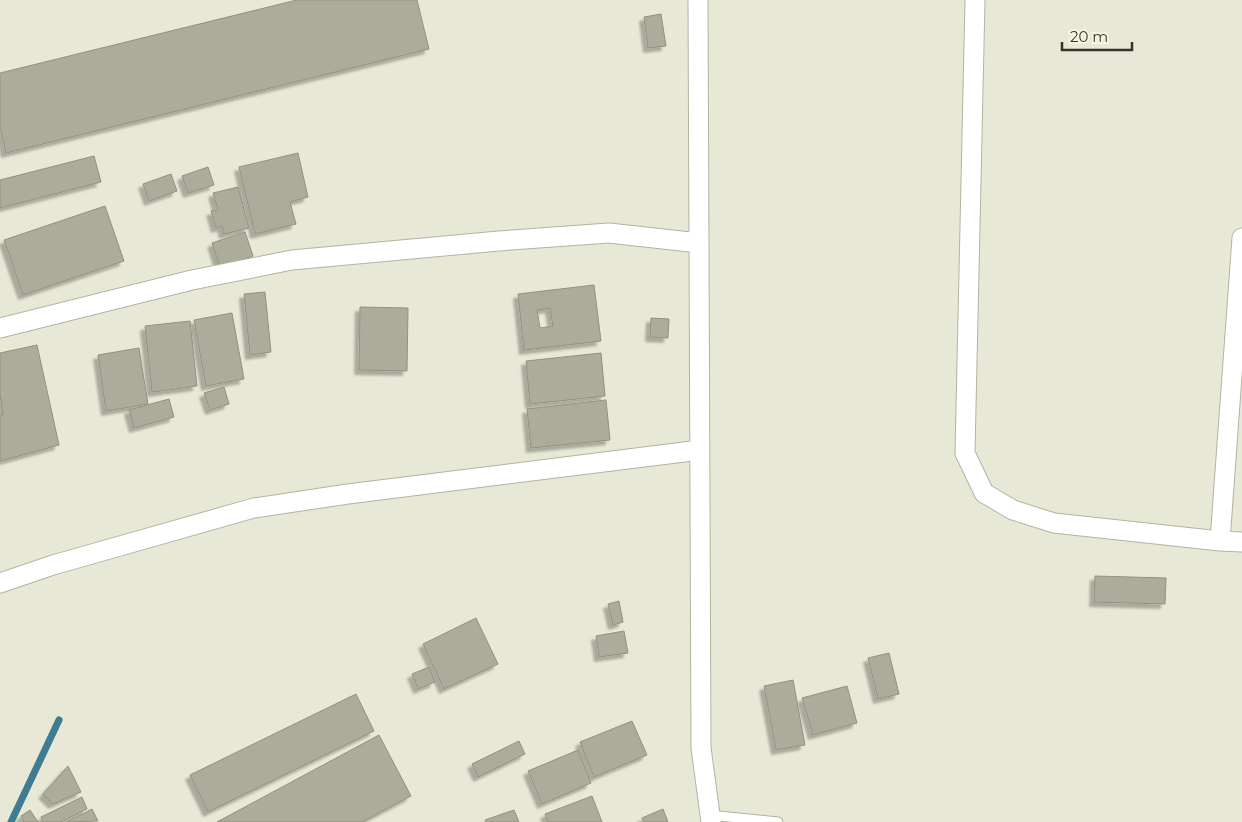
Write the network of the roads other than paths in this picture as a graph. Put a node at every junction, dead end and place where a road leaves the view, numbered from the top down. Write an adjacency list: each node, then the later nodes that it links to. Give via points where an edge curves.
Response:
1 (698, 0): 4 (street)
2 (975, 0): 7 (street, via 965,453 984,493 1013,510 1054,523)
3 (1242, 238): 7 (street)
4 (699, 243): 5 (street, via 609,233 292,260 192,280); 6 (street)
5 (0, 328)
6 (700, 450): 9 (street, via 254,508 53,565); 10 (street, via 701,748)
7 (1220, 541): 8 (street)
8 (1242, 542)
9 (0, 584)
10 (710, 819): 11 (lane)
11 (778, 822)

